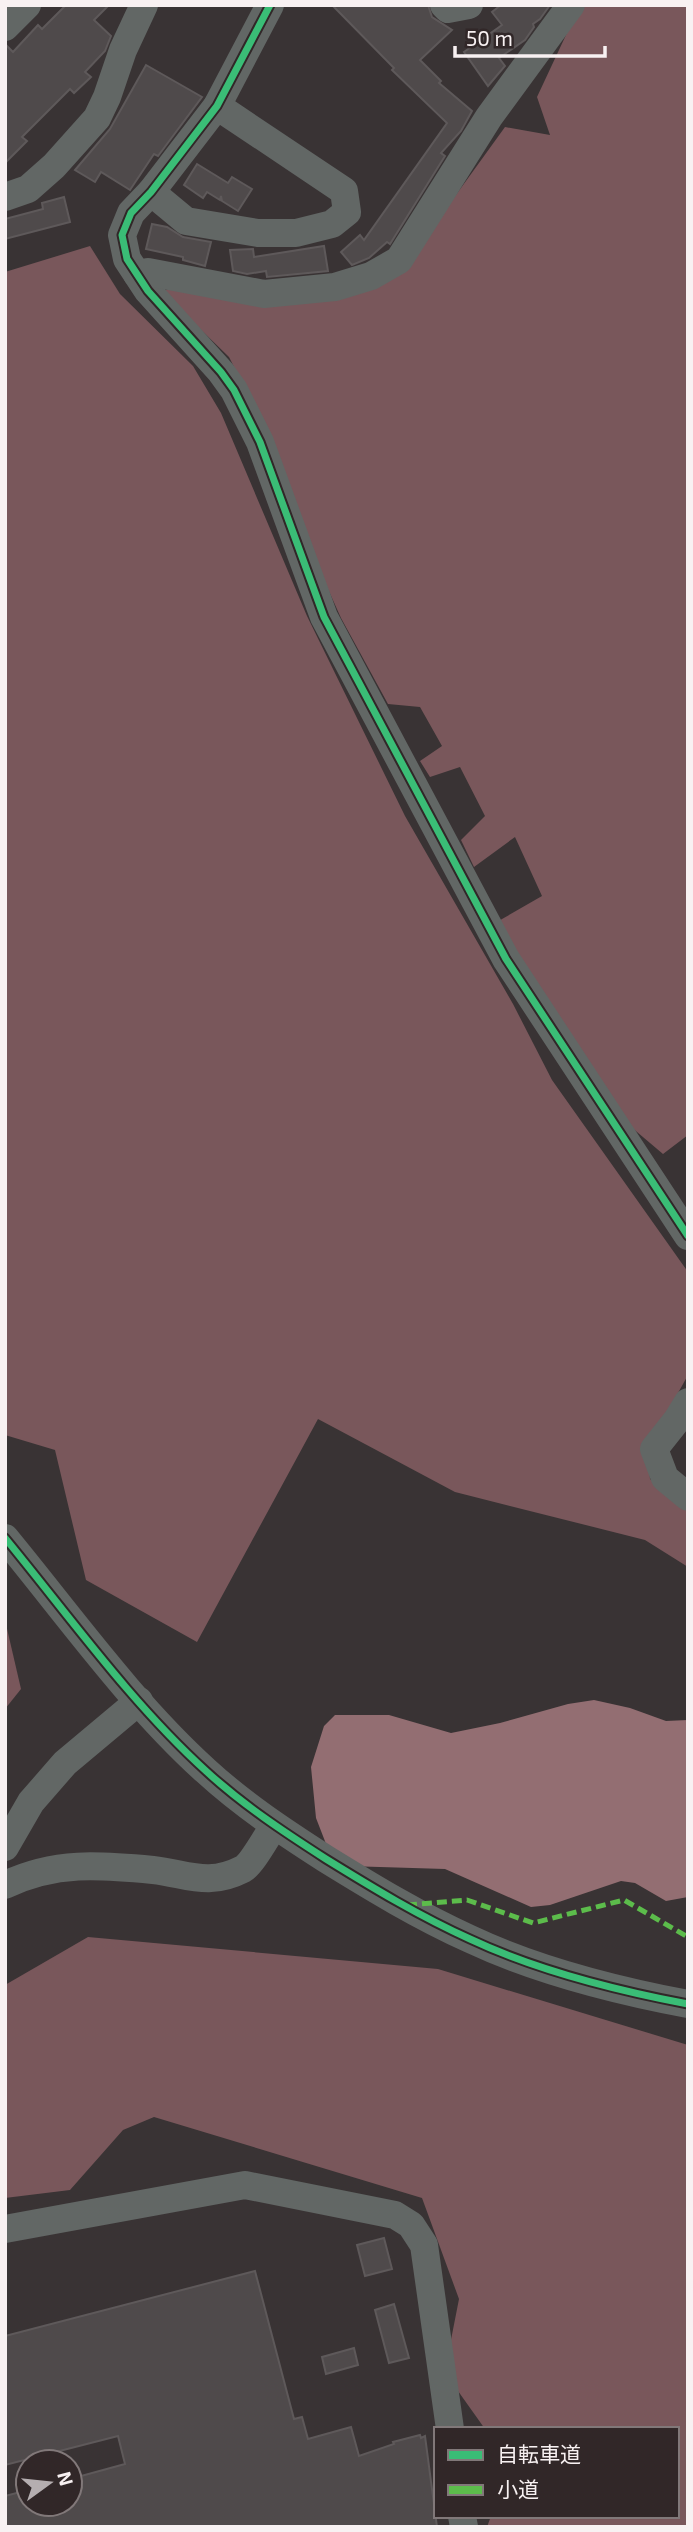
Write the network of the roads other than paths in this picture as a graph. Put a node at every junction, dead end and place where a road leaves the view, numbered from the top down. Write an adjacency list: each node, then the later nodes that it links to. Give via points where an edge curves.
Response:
1 (27, 5): 7 (street)
2 (144, 5): 10 (street, via 97,118 54,166 27,189)
3 (270, 5): 8 (street)
4 (444, 5): 5 (street, via 448,9)
5 (470, 5)
6 (571, 5): 11 (street, via 489,117 398,260 390,265 372,276 335,287 264,294 159,273)
7 (5, 27)
8 (217, 106): 9 (street); 9 (street, via 344,191 347,212 332,224 296,233 258,233 186,221)
9 (151, 192): 11 (street, via 131,213 122,235 127,259)
10 (5, 197)
11 (137, 274): 12 (street, via 234,390 260,442 324,617 506,959)
12 (688, 1236)
13 (688, 1402): 14 (street, via 654,1449 665,1478)
14 (688, 1497)
15 (5, 1538): 16 (street)
16 (139, 1701): 17 (street, via 206,1771); 18 (street, via 65,1763 31,1802)
17 (274, 1826): 19 (street, via 246,1868 210,1880 76,1865 27,1874); 20 (street, via 401,1905 472,1940 626,1992)
18 (5, 1847)
19 (5, 1885)
20 (688, 2004)
21 (5, 2229): 22 (street, via 245,2185 395,2215 411,2225 424,2245)
22 (450, 2427)

